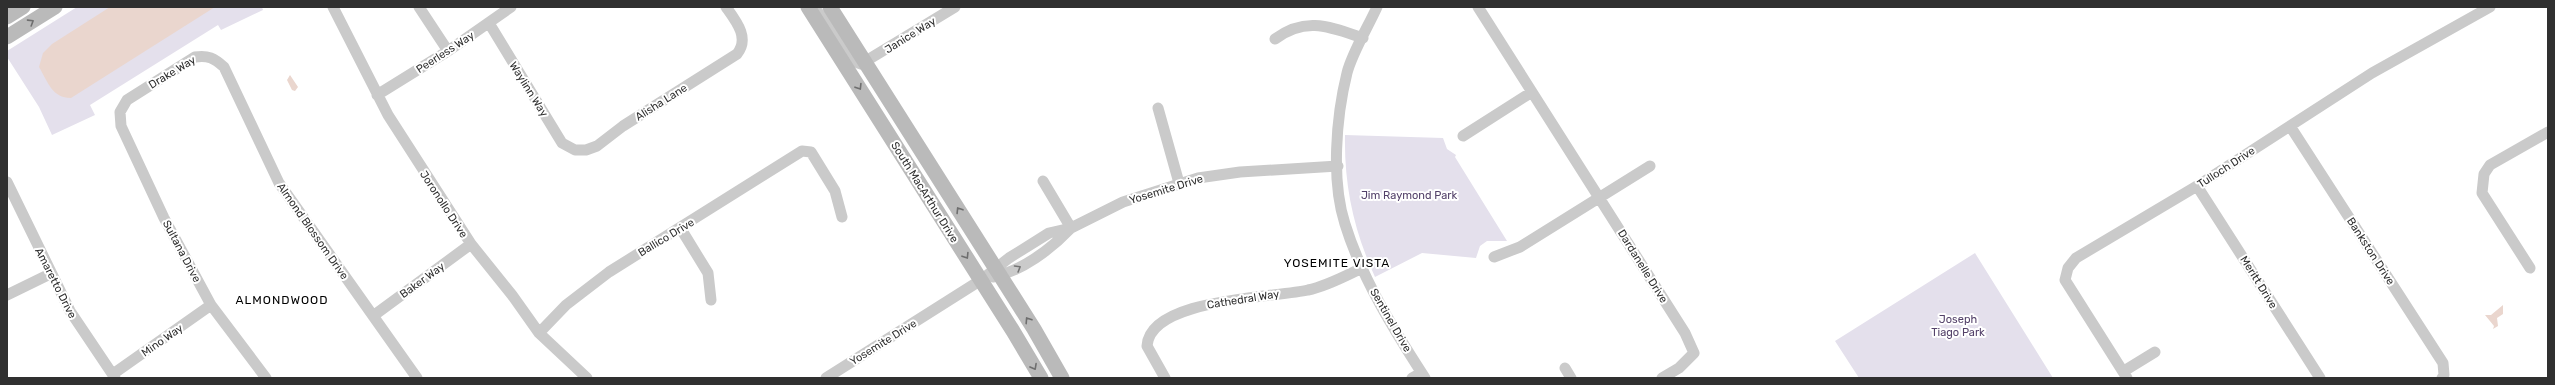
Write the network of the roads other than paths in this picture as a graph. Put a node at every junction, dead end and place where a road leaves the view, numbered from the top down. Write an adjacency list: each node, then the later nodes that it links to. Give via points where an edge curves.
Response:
1 (23, 7): 14 (main road)
2 (55, 7): 16 (main road, one-way to 2)
3 (333, 7): 23 (street, Joronollo Drive)
4 (419, 7): 19 (street)
5 (511, 7): 15 (street, Peerless Way)
6 (726, 7): 29 (street, Alisha Lane, via 742,35 742,44 737,54 623,126 597,146)
7 (808, 7): 46 (main road, South MacArthur Drive, one-way to 46)
8 (812, 7): 20 (street, via 826,20 853,60 861,64)
9 (830, 7): 20 (main road, South MacArthur Drive)
10 (955, 7): 20 (street, Janice Way)
11 (1377, 7): 17 (street, Sentinel Drive)
12 (1478, 7): 22 (street)
13 (2490, 7): 26 (street, Tulloch Drive, via 2372,73)
14 (7, 17)
15 (489, 23): 19 (street, Peerless Way); 29 (street, Waylinn Way, via 562,142)
16 (7, 37)
17 (1363, 38): 18 (street, via 1325,26 1311,25 1291,29); 30 (street, Sentinel Drive, via 1347,72 1338,132)
18 (1275, 39)
19 (448, 51): 23 (street, Peerless Way)
20 (866, 63): 44 (main road, South MacArthur Drive, one-way to 20)
21 (227, 74): 25 (street, Drake Way, via 215,59 205,55 195,57 127,100); 50 (street, Almond Blossom Drive, via 279,183)
22 (1532, 92): 28 (street); 36 (street)
23 (377, 95): 40 (street, Joronollo Drive)
24 (1158, 108): 34 (street)
25 (120, 112): 49 (street, Sultana Drive, via 124,134 164,218)
26 (2290, 126): 35 (street, Tulloch Drive); 65 (street, Bankston Drive, via 2443,363)
27 (2548, 132): 43 (street, via 2490,165 2484,174 2482,193)
28 (1463, 136)
29 (575, 150)
30 (1338, 166): 34 (street, Yosemite Drive, via 1240,172); 42 (street, Sentinel Drive, via 1344,223)
31 (1650, 166): 36 (street)
32 (1043, 181): 39 (street)
33 (7, 182): 45 (street, Amaretto Drive)
34 (1179, 183): 39 (street, Yosemite Drive, via 1123,202)
35 (2198, 186): 53 (street, Tulloch Drive, via 2076,258 2068,268 2065,280); 64 (street, Meritt Drive)
36 (1599, 197): 41 (street, via 1520,247); 63 (street, Dardanelle Drive, via 1685,333 1694,354 1679,368)
37 (842, 217): 38 (street, Ballico Drive, via 835,191 811,152 802,151)
38 (681, 228): 48 (street, via 708,274); 51 (street, Ballico Drive, via 609,272 566,305)
39 (1071, 228): 44 (street, Yosemite Drive, via 1056,244 1014,270)
40 (470, 244): 50 (street, Baker Way); 51 (street, Joronollo Drive)
41 (1494, 257)
42 (1362, 268): 55 (street, Sentinel Drive); 62 (street, Cathedral Way, via 1308,290 1210,303 1166,322 1151,333 1147,346)
43 (2530, 268)
44 (998, 272): 46 (street, Yosemite Drive); 61 (main road, South MacArthur Drive, one-way to 44)
45 (50, 274): 47 (street); 54 (street, Amaretto Drive, via 70,311)
46 (981, 280): 59 (street, Yosemite Drive); 60 (main road, South MacArthur Drive, one-way to 60)
47 (7, 295)
48 (711, 300)
49 (211, 305): 54 (street, Mino Way); 56 (street, Sultana Drive)
50 (373, 316): 57 (street, Almond Blossom Drive)
51 (539, 333): 58 (street, Joronollo Drive)
52 (2155, 352): 53 (street)
53 (2125, 374)
54 (114, 376)
55 (1419, 376)
56 (266, 378)
57 (417, 378)
58 (587, 378)
59 (826, 378)
60 (1040, 378)
61 (1062, 378)
62 (1165, 378)
63 (1662, 378)
64 (2320, 378)
65 (2442, 378)

